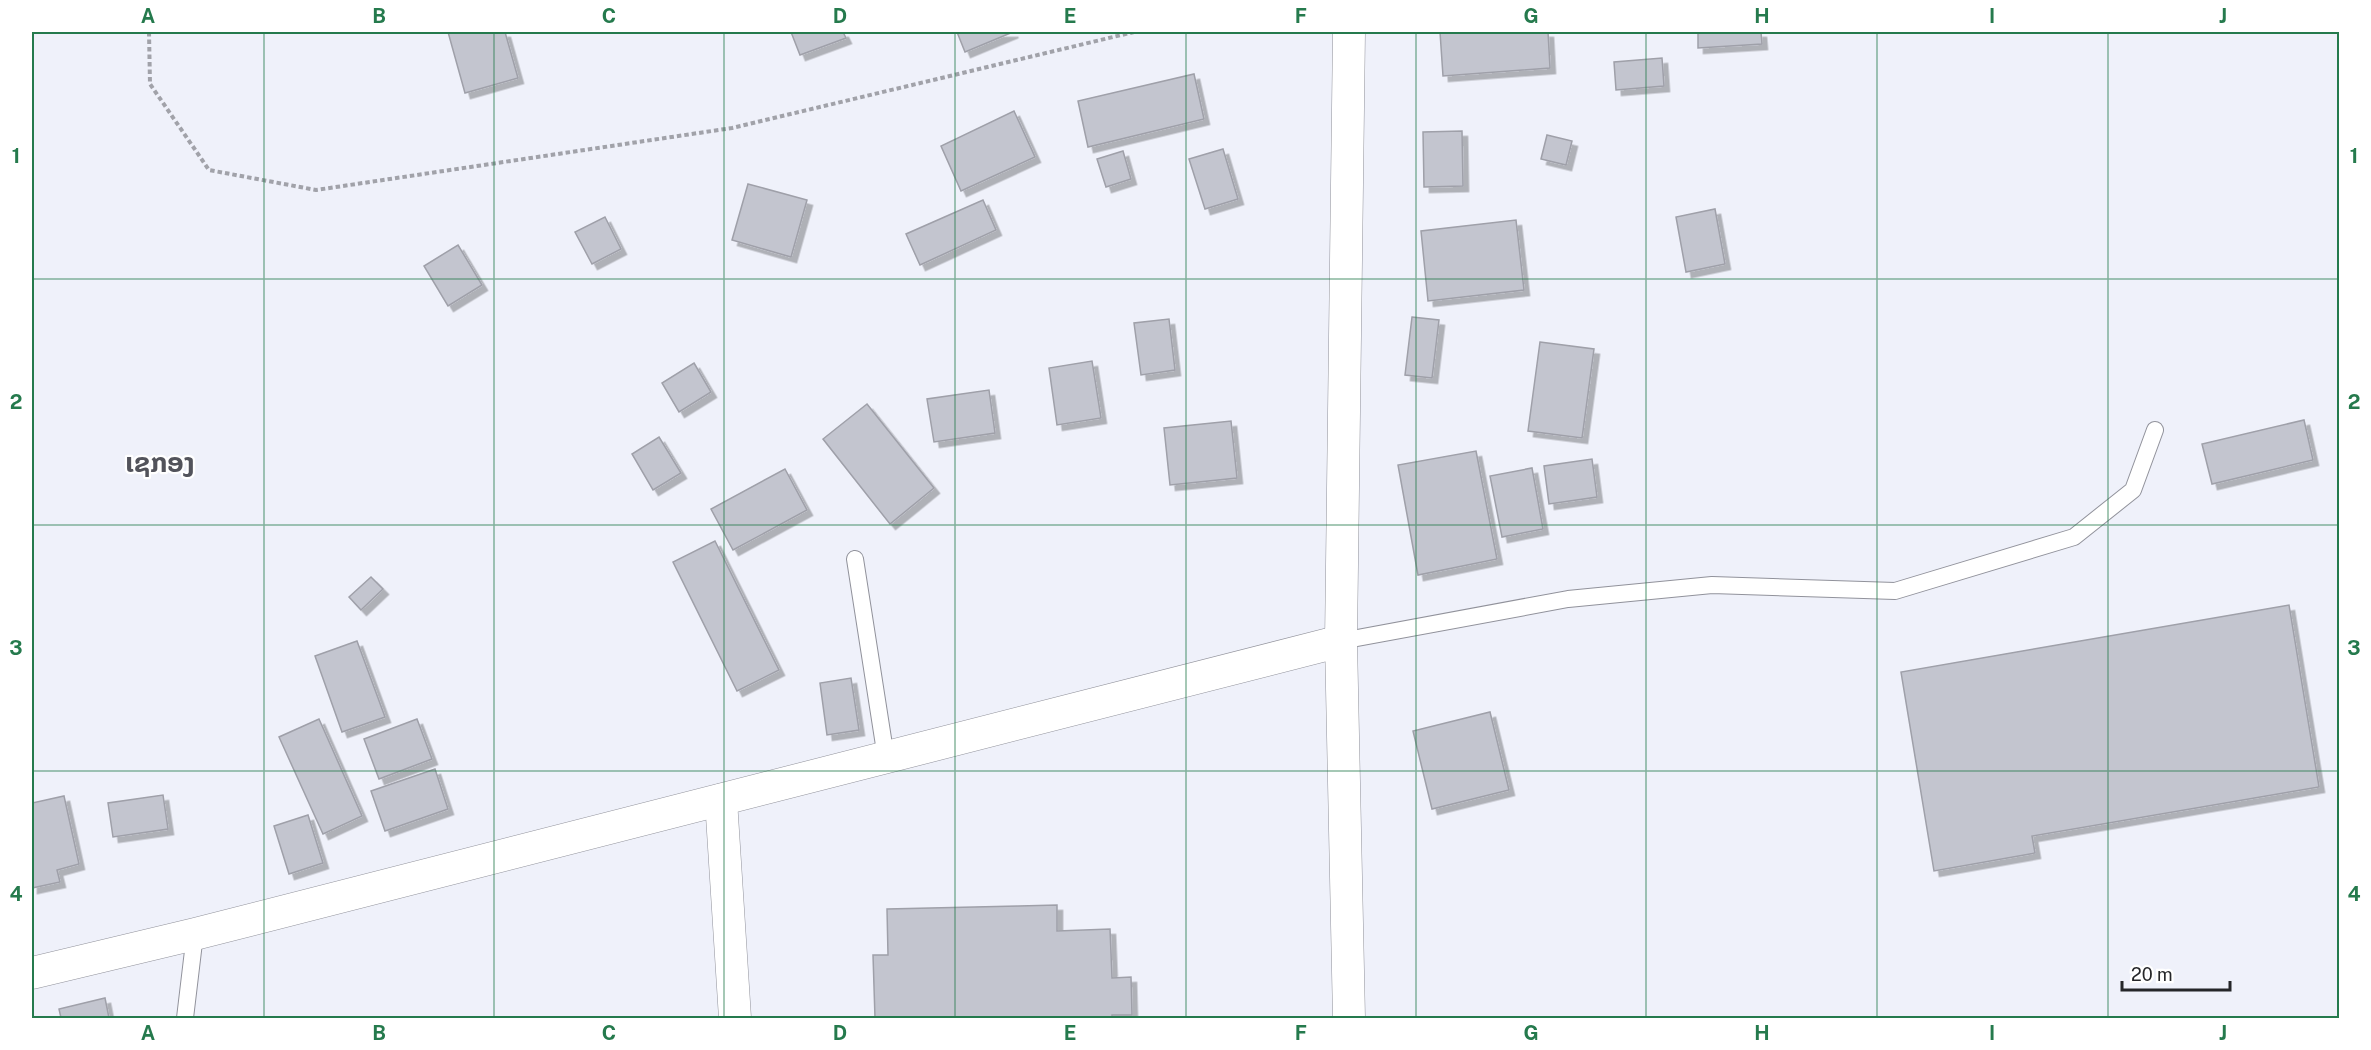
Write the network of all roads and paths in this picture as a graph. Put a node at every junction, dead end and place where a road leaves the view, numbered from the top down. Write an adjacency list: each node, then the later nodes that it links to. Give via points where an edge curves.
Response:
1 (149, 32): 2 (path, via 150,84 208,170 316,190 732,128)
2 (1134, 32)
3 (1349, 32): 6 (street)
4 (2155, 430): 6 (lane, via 2133,490 2074,537 1895,591 1712,585 1568,599)
5 (855, 559): 7 (lane)
6 (1341, 641): 7 (street); 13 (street)
7 (886, 758): 8 (street)
8 (721, 800): 9 (street); 12 (street)
9 (195, 934): 10 (street); 11 (lane)
10 (32, 973)
11 (185, 1018)
12 (735, 1018)
13 (1349, 1018)

